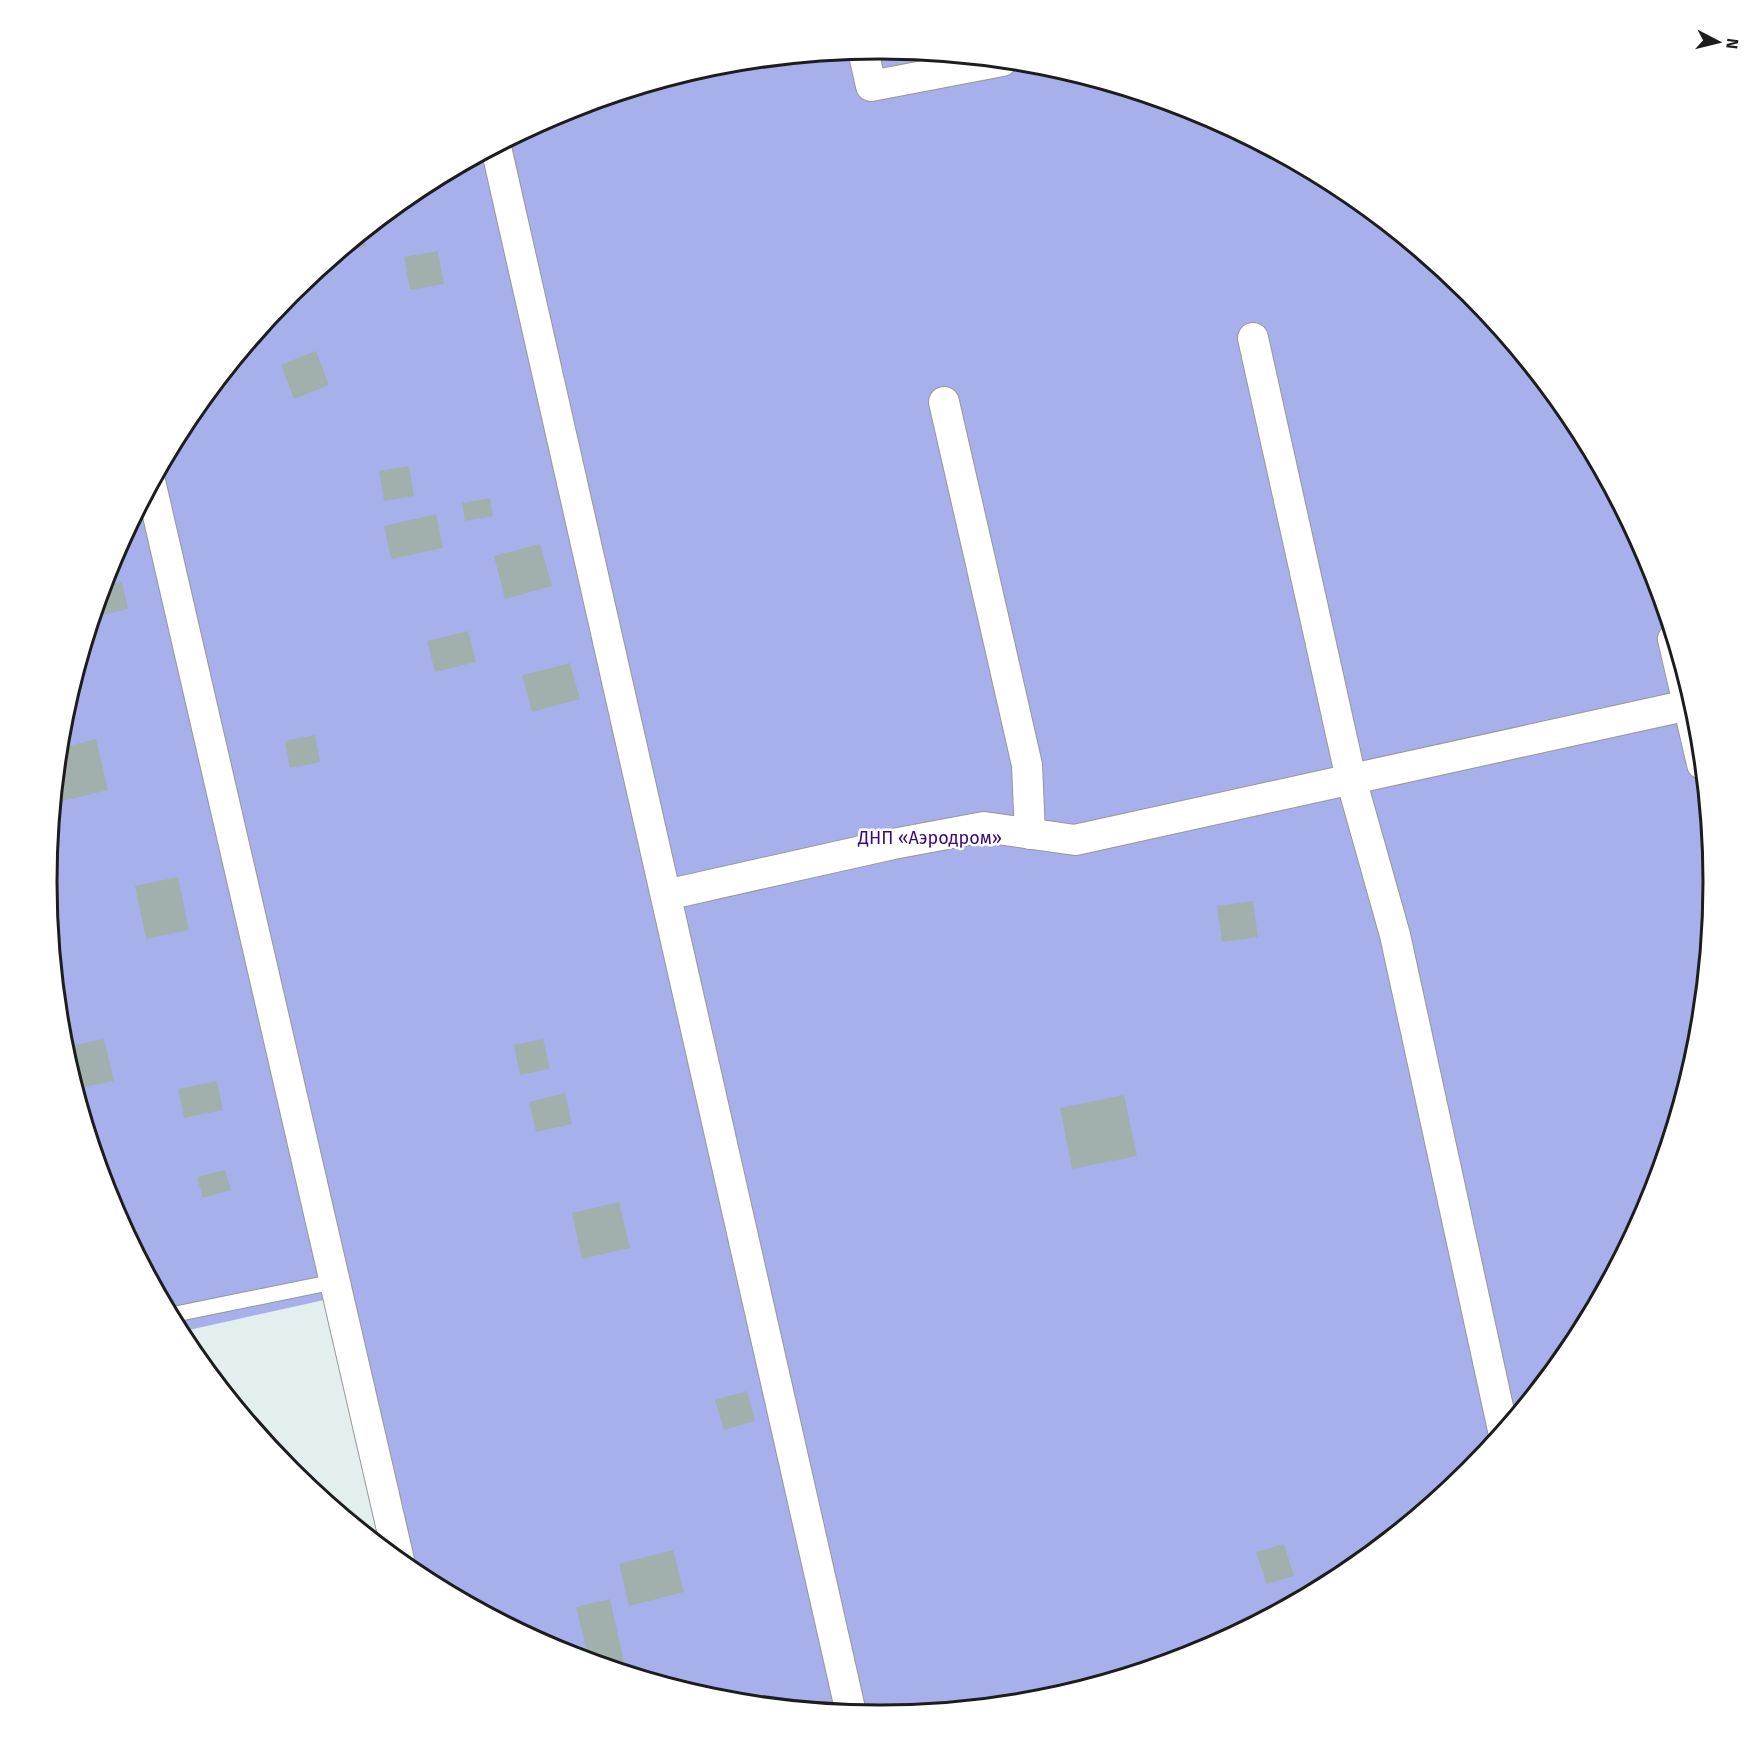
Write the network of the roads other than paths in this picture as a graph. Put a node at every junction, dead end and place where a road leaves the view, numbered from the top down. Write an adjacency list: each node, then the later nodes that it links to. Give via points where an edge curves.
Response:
1 (865, 60): 2 (street, via 871,86)
2 (980, 65)
3 (498, 154): 10 (street)
4 (1253, 338): 8 (street)
5 (944, 402): 9 (street, via 1027,765)
6 (154, 495): 11 (street)
7 (1683, 706): 8 (street)
8 (1351, 779): 9 (street, via 1075,840); 13 (street, via 1395,935)
9 (1030, 834): 10 (street, via 984,827)
10 (666, 895): 15 (street)
11 (333, 1282): 12 (lane); 14 (street)
12 (179, 1312)
13 (1501, 1422)
14 (396, 1547)
15 (849, 1704)

